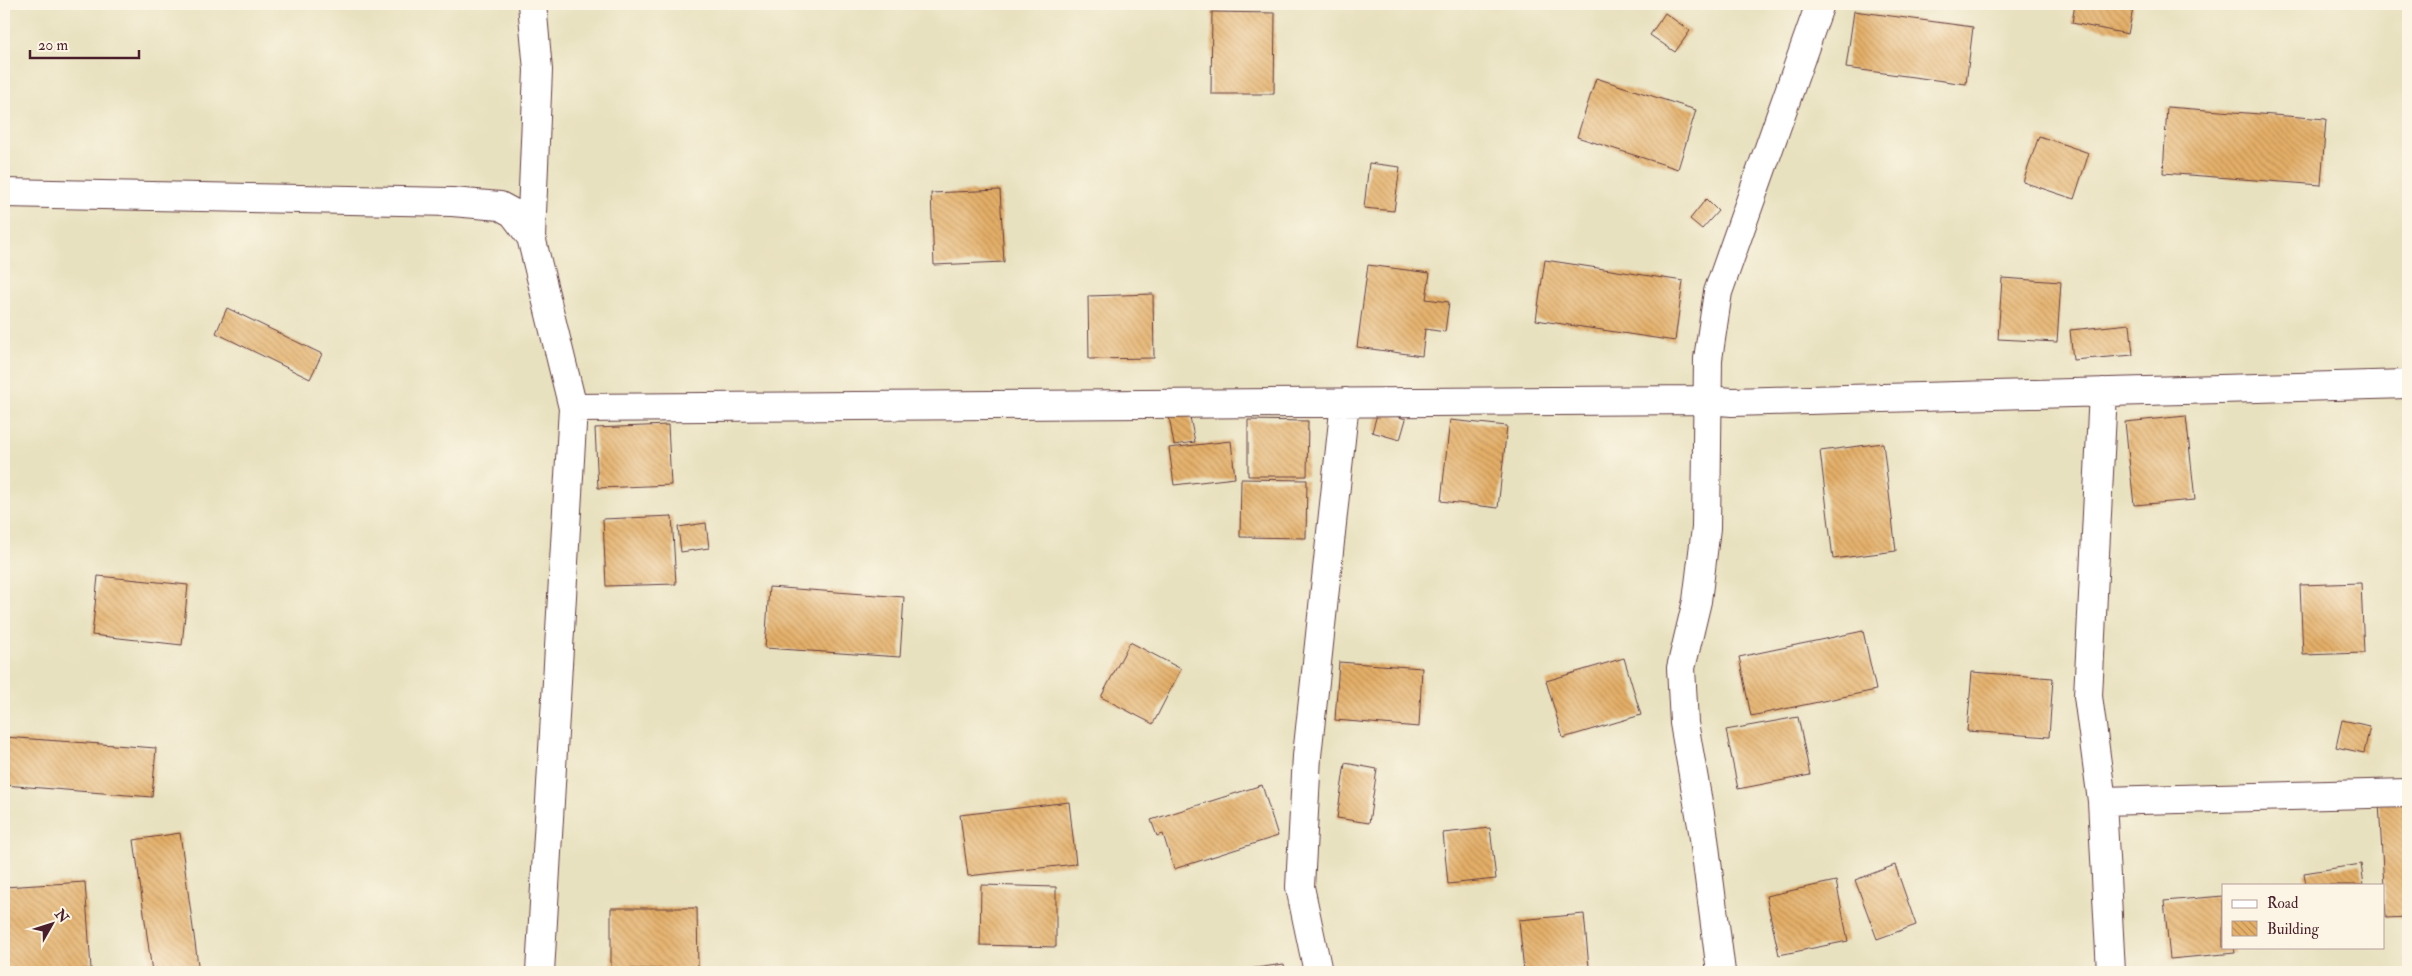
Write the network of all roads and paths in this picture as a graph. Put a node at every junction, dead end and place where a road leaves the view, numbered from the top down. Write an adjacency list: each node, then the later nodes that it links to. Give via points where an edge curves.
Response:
1 (532, 4): 4 (street, via 538,70)
2 (1820, 4): 7 (street, via 1718,292 1708,359)
3 (4, 193): 4 (street, via 500,206 513,213)
4 (530, 237): 9 (street)
5 (2408, 384): 6 (street)
6 (2103, 392): 7 (street, via 1732,402); 11 (street, via 2088,696)
7 (1707, 400): 8 (street); 14 (street, via 1706,528 1697,601 1681,668 1684,723)
8 (1345, 402): 9 (street); 13 (street, via 1307,756 1300,887)
9 (573, 408): 12 (street)
10 (2408, 794): 11 (street)
11 (2102, 801): 15 (street)
12 (540, 972)
13 (1318, 972)
14 (1722, 972)
15 (2111, 972)

